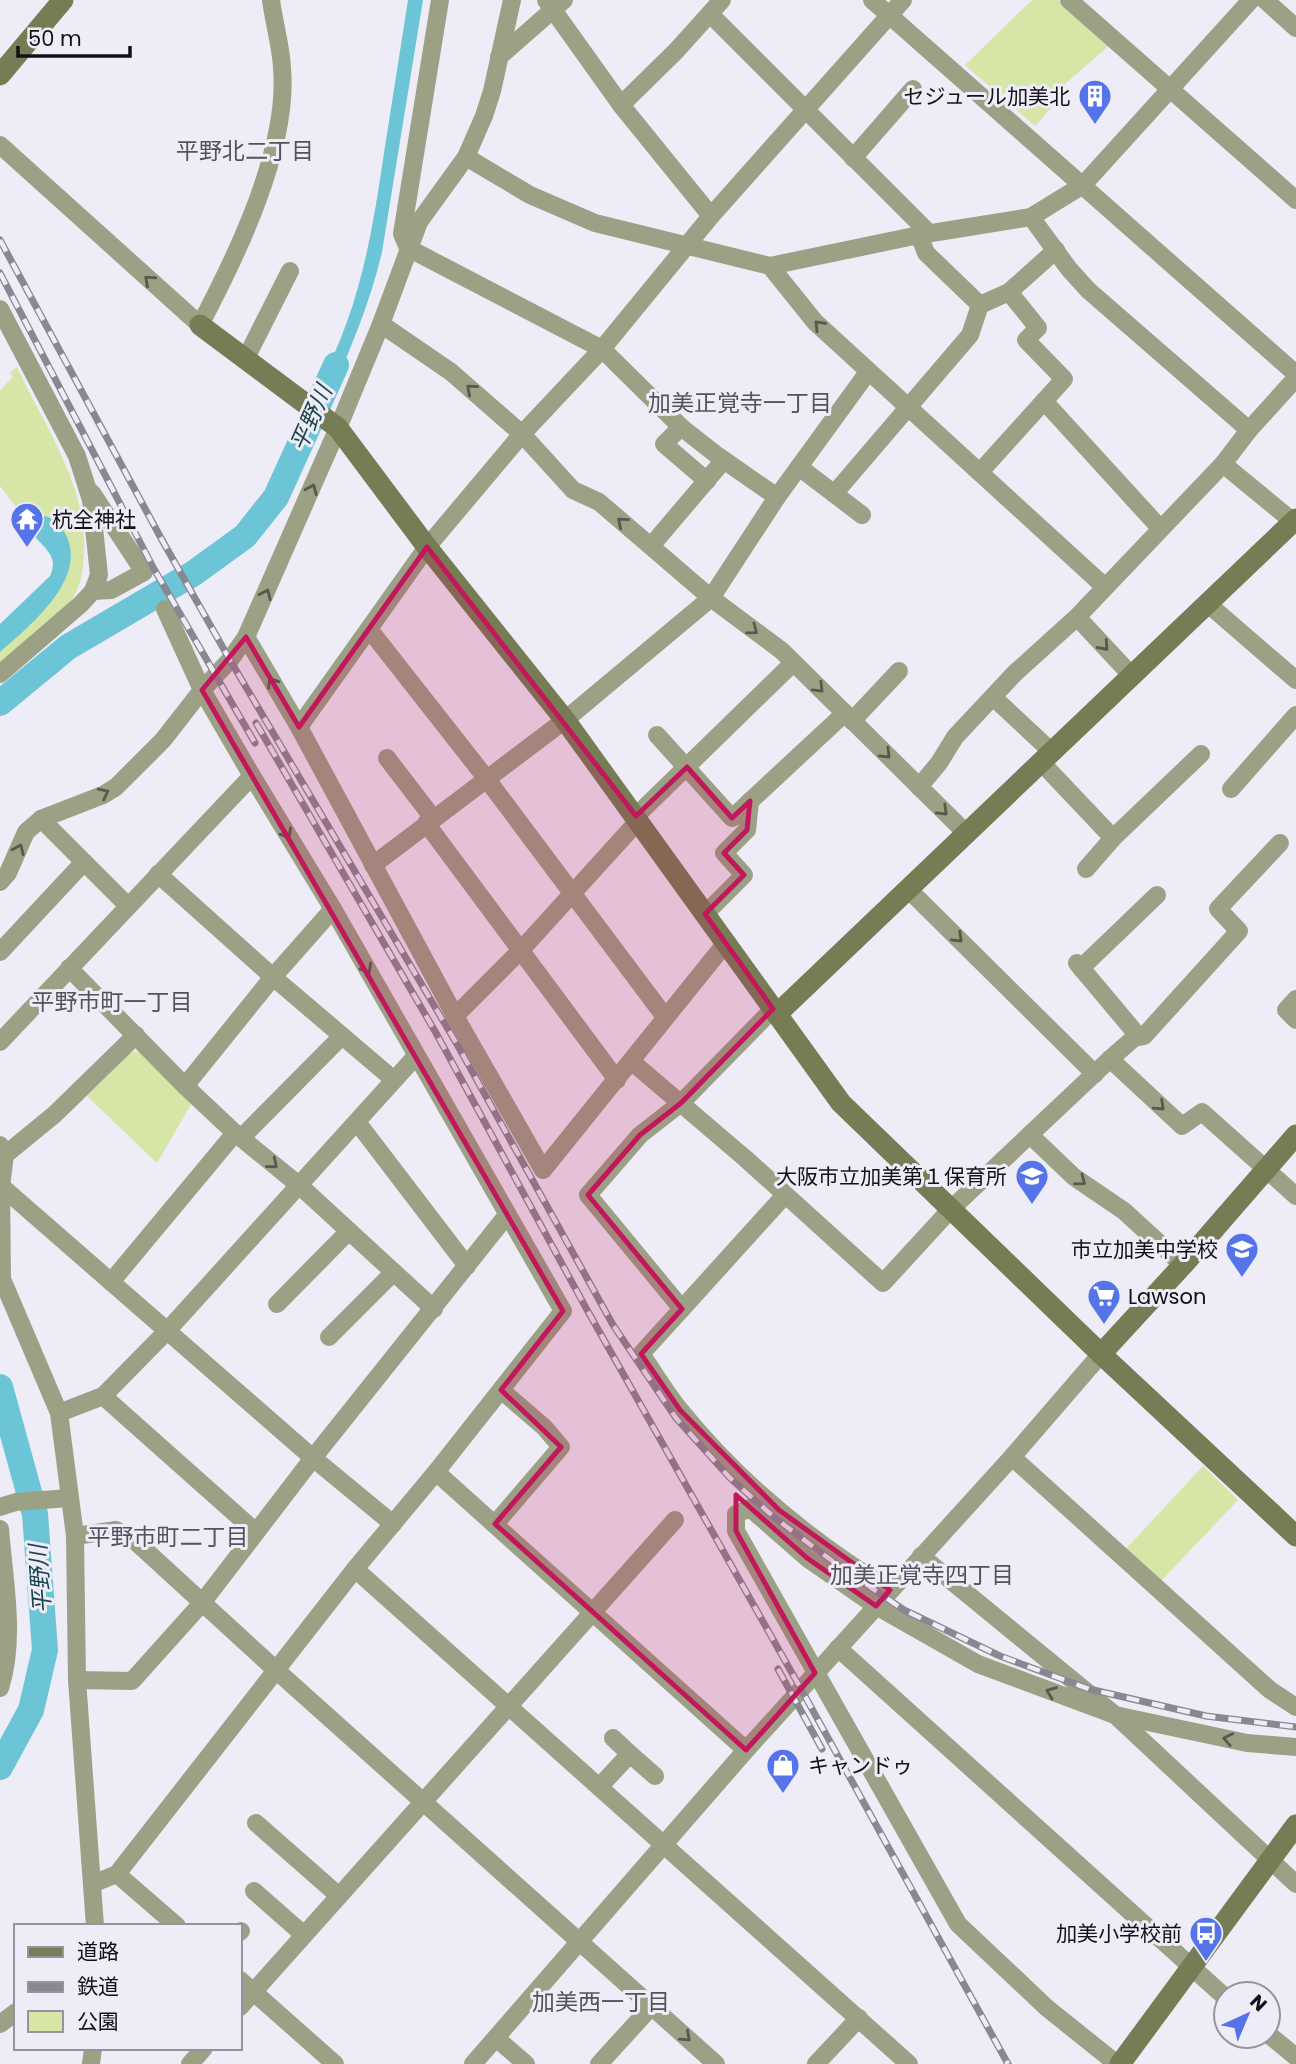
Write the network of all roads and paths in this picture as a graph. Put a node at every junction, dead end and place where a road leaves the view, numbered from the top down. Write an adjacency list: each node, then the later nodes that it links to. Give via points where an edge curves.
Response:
1 (63, 0): 17 (street)
2 (271, 0): 39 (street, via 282,69 275,143 249,218)
3 (440, 0): 31 (street, via 402,234)
4 (512, 0): 16 (street)
5 (722, 0): 13 (street)
6 (872, 0): 14 (street)
7 (903, 0): 14 (street)
8 (1069, 0): 12 (street)
9 (1251, 0): 19 (street)
10 (1265, 0): 15 (street)
11 (554, 4): 16 (street); 20 (street)
12 (1090, 6): 19 (street)
13 (710, 14): 20 (street); 21 (street)
14 (889, 15): 21 (street); 25 (street)
15 (1296, 28)
16 (499, 57): 23 (street, via 484,116)
17 (0, 75)
18 (913, 89): 24 (street)
19 (1170, 89): 25 (street); 26 (street)
20 (621, 105): 27 (street)
21 (807, 110): 24 (street); 27 (street)
22 (0, 145): 39 (street, one-way to 22)
23 (466, 157): 30 (street, via 530,195 595,223); 31 (street, via 419,222)
24 (853, 158): 29 (street)
25 (1083, 185): 28 (street); 43 (street)
26 (1296, 200)
27 (711, 215): 30 (street)
28 (1031, 216): 29 (street); 32 (street)
29 (924, 234): 33 (street); 36 (street, via 926,253)
30 (687, 246): 33 (street); 40 (street)
31 (408, 248): 38 (street); 40 (street)
32 (1055, 250): 35 (street); 48 (street, via 1088,290)
33 (770, 266): 42 (street, one-way to 33, via 815,322)
34 (290, 271): 41 (street)
35 (1009, 292): 36 (street); 44 (street, via 1038,328 1026,340 1064,379)
36 (980, 305): 45 (street, via 970,335)
37 (0, 309): 55 (street, via 77,456)
38 (381, 324): 46 (street); 49 (street, one-way to 38, via 451,372)
39 (200, 325): 41 (street)
40 (601, 349): 47 (street); 49 (street)
41 (246, 358): 46 (street)
42 (868, 372): 45 (street); 52 (street)
43 (1296, 376): 48 (street)
44 (1044, 401): 53 (street); 60 (street)
45 (908, 405): 53 (street); 56 (street)
46 (334, 425): 62 (street); 70 (street, one-way to 46)
47 (681, 426): 50 (street); 54 (street, via 664,444)
48 (1249, 430): 51 (street)
49 (522, 434): 61 (street, one-way to 49, via 599,502 573,490); 62 (street)
50 (724, 460): 54 (street); 57 (street)
51 (1223, 464): 59 (street); 60 (street)
52 (799, 467): 56 (street); 57 (street)
53 (980, 472): 63 (street)
54 (707, 481): 61 (street)
55 (86, 484): 64 (street, via 99,575); 64 (street, via 144,572 111,590)
56 (834, 494): 58 (street)
57 (777, 497): 65 (street)
58 (862, 515)
59 (1295, 522): 66 (street)
60 (1160, 528): 63 (street)
61 (651, 546): 65 (street)
62 (428, 547): 69 (street); 80 (street)
63 (1105, 587): 68 (street)
64 (93, 591): 73 (street)
65 (711, 598): 71 (street, one-way to 71); 80 (street)
66 (1208, 604): 74 (street); 75 (street)
67 (165, 609): 76 (street)
68 (1077, 617): 74 (street, one-way to 74); 77 (street)
69 (369, 629): 81 (street); 88 (street)
70 (246, 637): 76 (street); 81 (street, one-way to 70)
71 (793, 663): 79 (street, one-way to 79); 86 (street)
72 (899, 671): 79 (street)
73 (0, 674)
74 (1132, 676): 84 (street)
75 (1296, 680)
76 (202, 690): 87 (street); 93 (street, one-way to 76, via 116,787 163,740)
77 (993, 696): 84 (street); 89 (street, via 955,737)
78 (1296, 716): 90 (street)
79 (849, 717): 89 (street, one-way to 89); 91 (street)
80 (565, 720): 88 (street); 92 (street)
81 (299, 727): 99 (street)
82 (657, 735): 86 (street)
83 (1201, 754): 96 (street)
84 (1047, 757): 95 (street); 96 (street)
85 (387, 758): 94 (street)
86 (687, 766): 91 (street, via 732,818); 92 (street)
87 (251, 776): 101 (street); 107 (street, one-way to 107)
88 (486, 778): 94 (street); 104 (street)
89 (919, 787): 95 (street, one-way to 95)
90 (1231, 789)
91 (750, 801): 108 (street, via 747,831 724,853 744,875)
92 (638, 818): 104 (street); 108 (street)
93 (41, 819): 98 (street); 102 (street, one-way to 93, via 26,832)
94 (430, 820): 99 (street); 110 (street)
95 (967, 834): 103 (street)
96 (1113, 838): 100 (street)
97 (1280, 843): 121 (street, via 1218,909 1239,932 1144,1036)
98 (84, 862): 106 (street); 111 (street)
99 (373, 865): 116 (street)
100 (1086, 869)
101 (158, 874): 106 (street); 113 (street)
102 (0, 882)
103 (909, 890): 115 (street); 126 (street, one-way to 126)
104 (573, 893): 110 (street); 117 (street)
105 (1157, 895): 121 (street, via 1079,965 1134,1031)
106 (128, 906): 112 (street)
107 (333, 909): 113 (street); 123 (street, one-way to 123)
108 (705, 914): 109 (street)
109 (725, 944): 115 (street); 117 (street)
110 (521, 950): 116 (street); 128 (street)
111 (0, 952)
112 (69, 968): 119 (street); 122 (street)
113 (273, 977): 120 (street); 129 (street)
114 (1296, 999): 118 (street, via 1286,1010)
115 (775, 1012): 130 (street); 141 (street, via 841,1103)
116 (455, 1016): 128 (street, via 543,1170)
117 (665, 1017): 125 (street)
118 (1296, 1020)
119 (136, 1035): 129 (street); 135 (street, via 55,1114)
120 (342, 1036): 127 (street); 134 (street)
121 (1134, 1038): 124 (street)
122 (0, 1042)
123 (416, 1056): 127 (street); 142 (street)
124 (1110, 1059): 126 (street); 136 (street, one-way to 136, via 1182,1126 1202,1112)
125 (631, 1061): 128 (street); 130 (street)
126 (1096, 1074): 132 (street)
127 (394, 1080): 131 (street)
128 (617, 1080)
129 (185, 1086): 134 (street)
130 (681, 1103): 139 (street); 149 (street, via 640,1135 588,1195)
131 (357, 1122): 138 (street); 145 (street)
132 (1030, 1135): 141 (street); 144 (street, one-way to 144, via 1074,1177 1124,1211)
133 (1296, 1135): 136 (street)
134 (238, 1136): 138 (street, one-way to 138); 147 (street)
135 (3, 1150): 137 (street)
136 (1266, 1169): 140 (street); 144 (street)
137 (1, 1186): 147 (street); 156 (street, via 2,1279)
138 (300, 1186): 143 (street); 151 (street)
139 (785, 1195): 141 (street, via 883,1283); 149 (street)
140 (1296, 1196)
141 (950, 1210): 153 (street)
142 (507, 1215): 145 (street); 154 (street, via 563,1311)
143 (349, 1231): 146 (street); 148 (street)
144 (1183, 1265): 153 (street)
145 (467, 1266): 150 (street)
146 (394, 1272): 150 (street); 152 (street)
147 (111, 1282): 151 (street)
148 (277, 1304)
149 (682, 1308): 171 (street, via 641,1354 680,1410 779,1510 841,1559)
150 (434, 1309): 158 (street)
151 (167, 1331): 155 (street); 158 (street)
152 (329, 1337)
153 (1101, 1354): 157 (street); 168 (street)
154 (501, 1390): 159 (street); 164 (street, via 561,1447)
155 (103, 1396): 156 (street); 166 (street)
156 (59, 1413): 160 (street)
157 (1012, 1457): 169 (street); 181 (street, via 1270,1690)
158 (313, 1458): 163 (street); 166 (street)
159 (436, 1472): 163 (street); 164 (street)
160 (64, 1498): 161 (street); 167 (street)
161 (8, 1504)
162 (675, 1520): 174 (street)
163 (393, 1524): 170 (street)
164 (495, 1524): 174 (street)
165 (0, 1529): 179 (street, via 8,1633)
166 (256, 1532): 172 (street)
167 (75, 1536): 172 (street, via 116,1530 134,1540); 178 (street)
168 (1296, 1536)
169 (921, 1556): 171 (street); 182 (street)
170 (355, 1569): 176 (street); 180 (street)
171 (890, 1590): 173 (street)
172 (202, 1603): 176 (street); 178 (street, via 132,1681)
173 (876, 1606): 175 (street); 177 (street, via 807,1558 750,1508 736,1514 736,1531); 182 (street, one-way to 173, via 978,1664)
174 (593, 1611): 180 (street); 185 (street)
175 (838, 1648): 177 (street); 203 (street)
176 (277, 1671): 189 (street); 194 (street)
177 (815, 1673): 185 (street); 220 (street, via 958,1924 1047,2008)
178 (77, 1680): 195 (street)
179 (0, 1688)
180 (508, 1705): 188 (street); 189 (street)
181 (1296, 1707)
182 (1115, 1715): 184 (street, one-way to 182, via 1247,1743); 193 (street)
183 (613, 1738): 186 (street)
184 (1296, 1747)
185 (746, 1750): 192 (street)
186 (630, 1754): 187 (street); 188 (street)
187 (655, 1776)
188 (599, 1787): 192 (street)
189 (424, 1801): 198 (street); 202 (street)
190 (256, 1823): 198 (street)
191 (1296, 1825): 193 (street)
192 (663, 1844): 202 (street); 207 (street)
193 (1269, 1860): 196 (street); 203 (street)
194 (117, 1874): 195 (street); 200 (street)
195 (92, 1884): 199 (street)
196 (1296, 1884)
197 (254, 1891): 201 (street)
198 (339, 1896): 201 (street)
199 (95, 1924)
200 (175, 1924)
201 (304, 1935): 204 (street)
202 (580, 1942): 206 (street); 208 (street)
203 (1191, 1967): 205 (street); 220 (street)
204 (247, 1986): 213 (street)
205 (1212, 1986)
206 (652, 2007): 216 (street); 217 (street, one-way to 217)
207 (859, 2018): 218 (street); 219 (street)
208 (496, 2038): 214 (street); 215 (street)
209 (1282, 2046): 211 (street)
210 (202, 2050): 212 (street)
211 (1296, 2057)
212 (190, 2064)
213 (335, 2064)
214 (473, 2064)
215 (526, 2064)
216 (599, 2064)
217 (716, 2064)
218 (816, 2064)
219 (909, 2064)
220 (1118, 2064)

